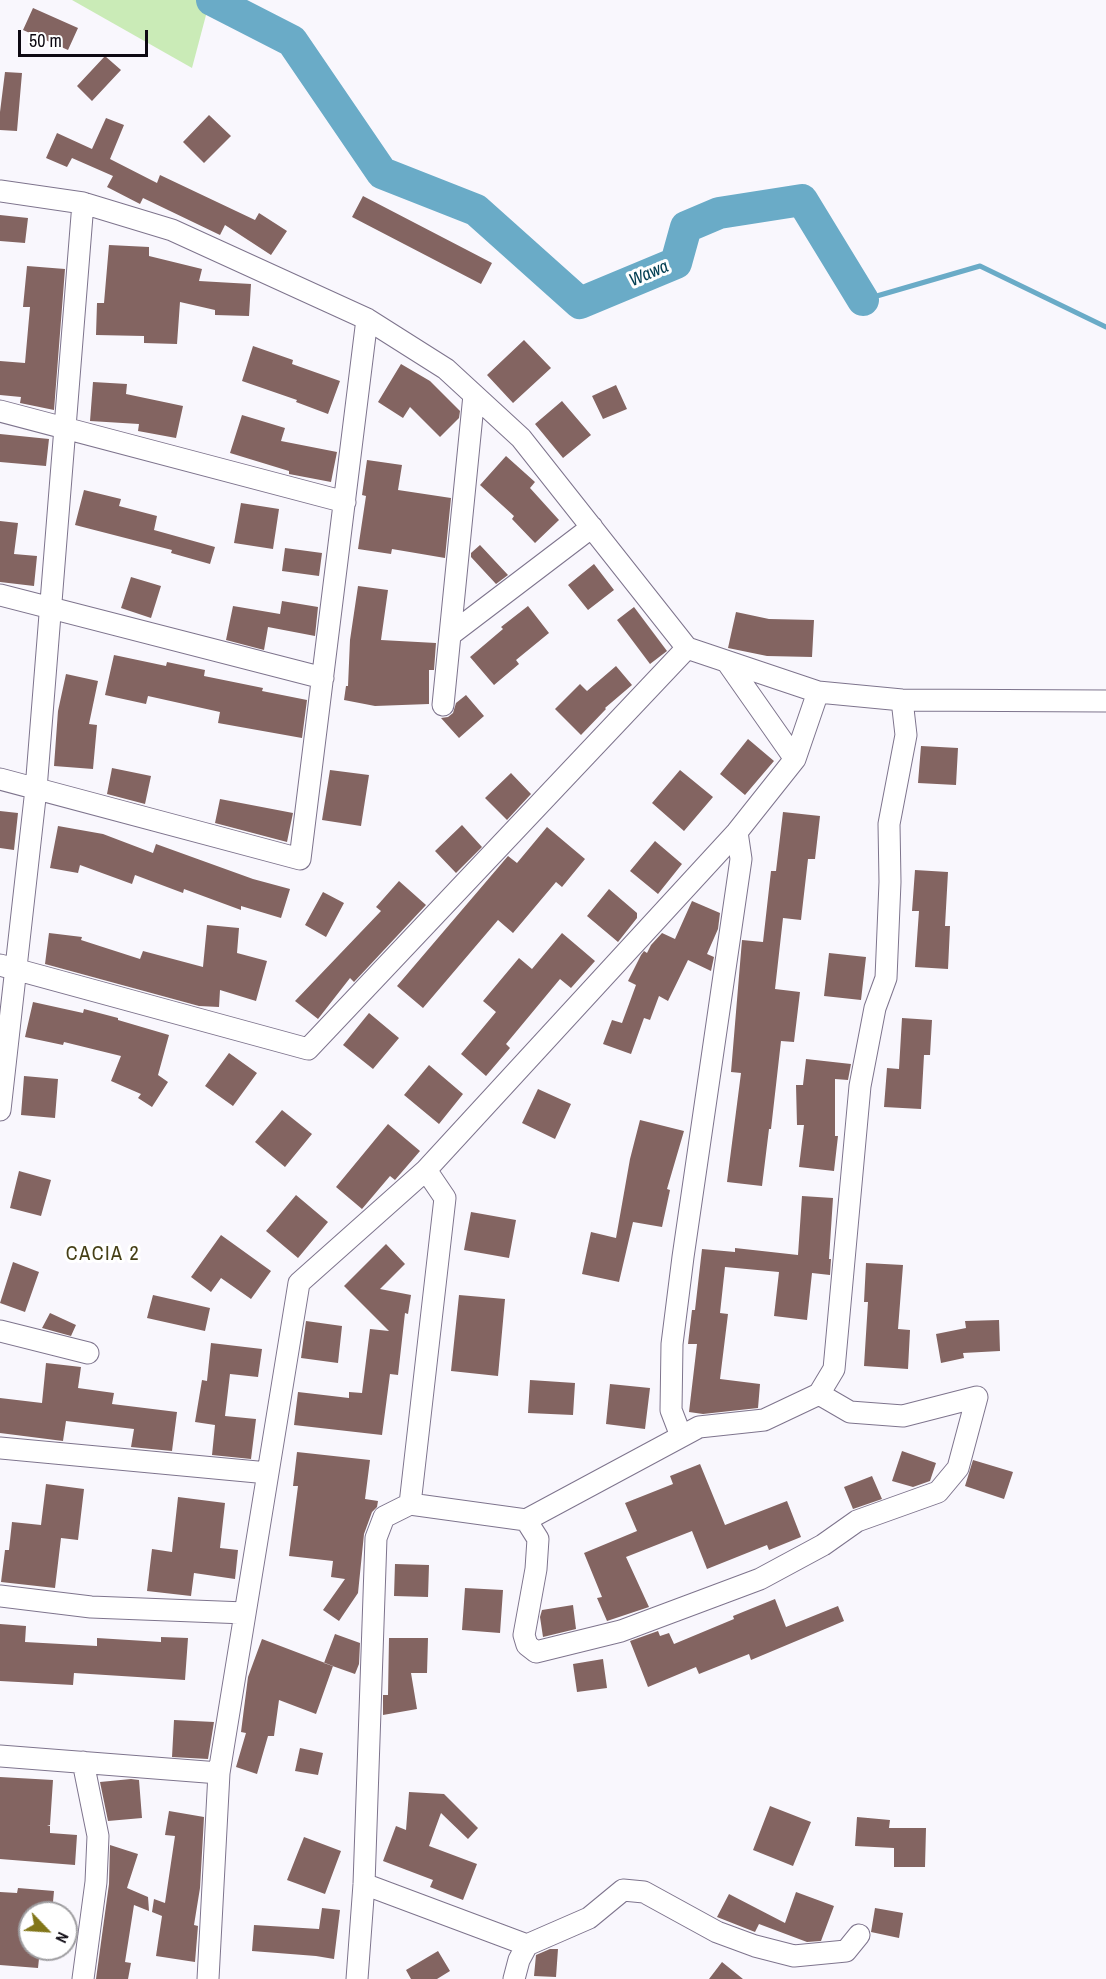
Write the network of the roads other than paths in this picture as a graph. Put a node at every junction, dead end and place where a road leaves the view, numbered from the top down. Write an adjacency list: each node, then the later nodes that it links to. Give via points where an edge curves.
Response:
1 (0, 191): 2 (street)
2 (83, 203): 3 (street, via 171,230); 6 (street)
3 (367, 319): 4 (street, via 446,369); 7 (street)
4 (474, 395): 8 (street, via 521,438); 11 (street)
5 (0, 411): 6 (street)
6 (65, 428): 7 (street); 10 (street)
7 (345, 502): 14 (street)
8 (592, 527): 11 (street); 12 (street)
9 (0, 595): 10 (street)
10 (50, 608): 14 (street); 21 (street)
11 (450, 635): 18 (street)
12 (687, 648): 13 (street); 23 (street, via 308,1049)
13 (727, 662): 15 (street); 19 (street)
14 (323, 678): 21 (street, via 300,859)
15 (818, 692): 16 (street); 19 (street)
16 (902, 700): 17 (street); 28 (street, via 906,735 890,824 886,978 875,1008 860,1086 834,1369)
17 (1106, 702)
18 (443, 705)
19 (795, 759): 22 (street)
20 (0, 779): 21 (street)
21 (36, 789): 23 (street)
22 (737, 832): 25 (street); 29 (street, via 741,859 672,1344 671,1410)
23 (8, 967): 24 (street)
24 (0, 1110)
25 (426, 1170): 31 (street, via 299,1283); 32 (street, via 445,1198)
26 (0, 1331): 27 (street)
27 (88, 1353)
28 (819, 1394): 29 (street, via 764,1420 699,1427); 33 (street, via 850,1412 903,1416 978,1397 958,1468 938,1492 857,1521 823,1545 760,1579 621,1631 536,1652 527,1645 524,1635 538,1539)
29 (681, 1437): 33 (street)
30 (0, 1448): 31 (street)
31 (268, 1473): 35 (street)
32 (410, 1504): 33 (street); 39 (street, via 384,1517 376,1538)
33 (526, 1520)
34 (0, 1596): 35 (street, via 91,1607)
35 (245, 1613): 38 (street)
36 (0, 1756): 37 (street)
37 (83, 1762): 38 (street); 42 (street, via 98,1836)
38 (219, 1773): 43 (street)
39 (364, 1884): 41 (street); 44 (street)
40 (859, 1935): 41 (street, via 846,1951 794,1956 717,1932 644,1892 623,1890 589,1918)
41 (527, 1945): 45 (street)
42 (84, 1979)
43 (208, 1979)
44 (357, 1979)
45 (514, 1979)

